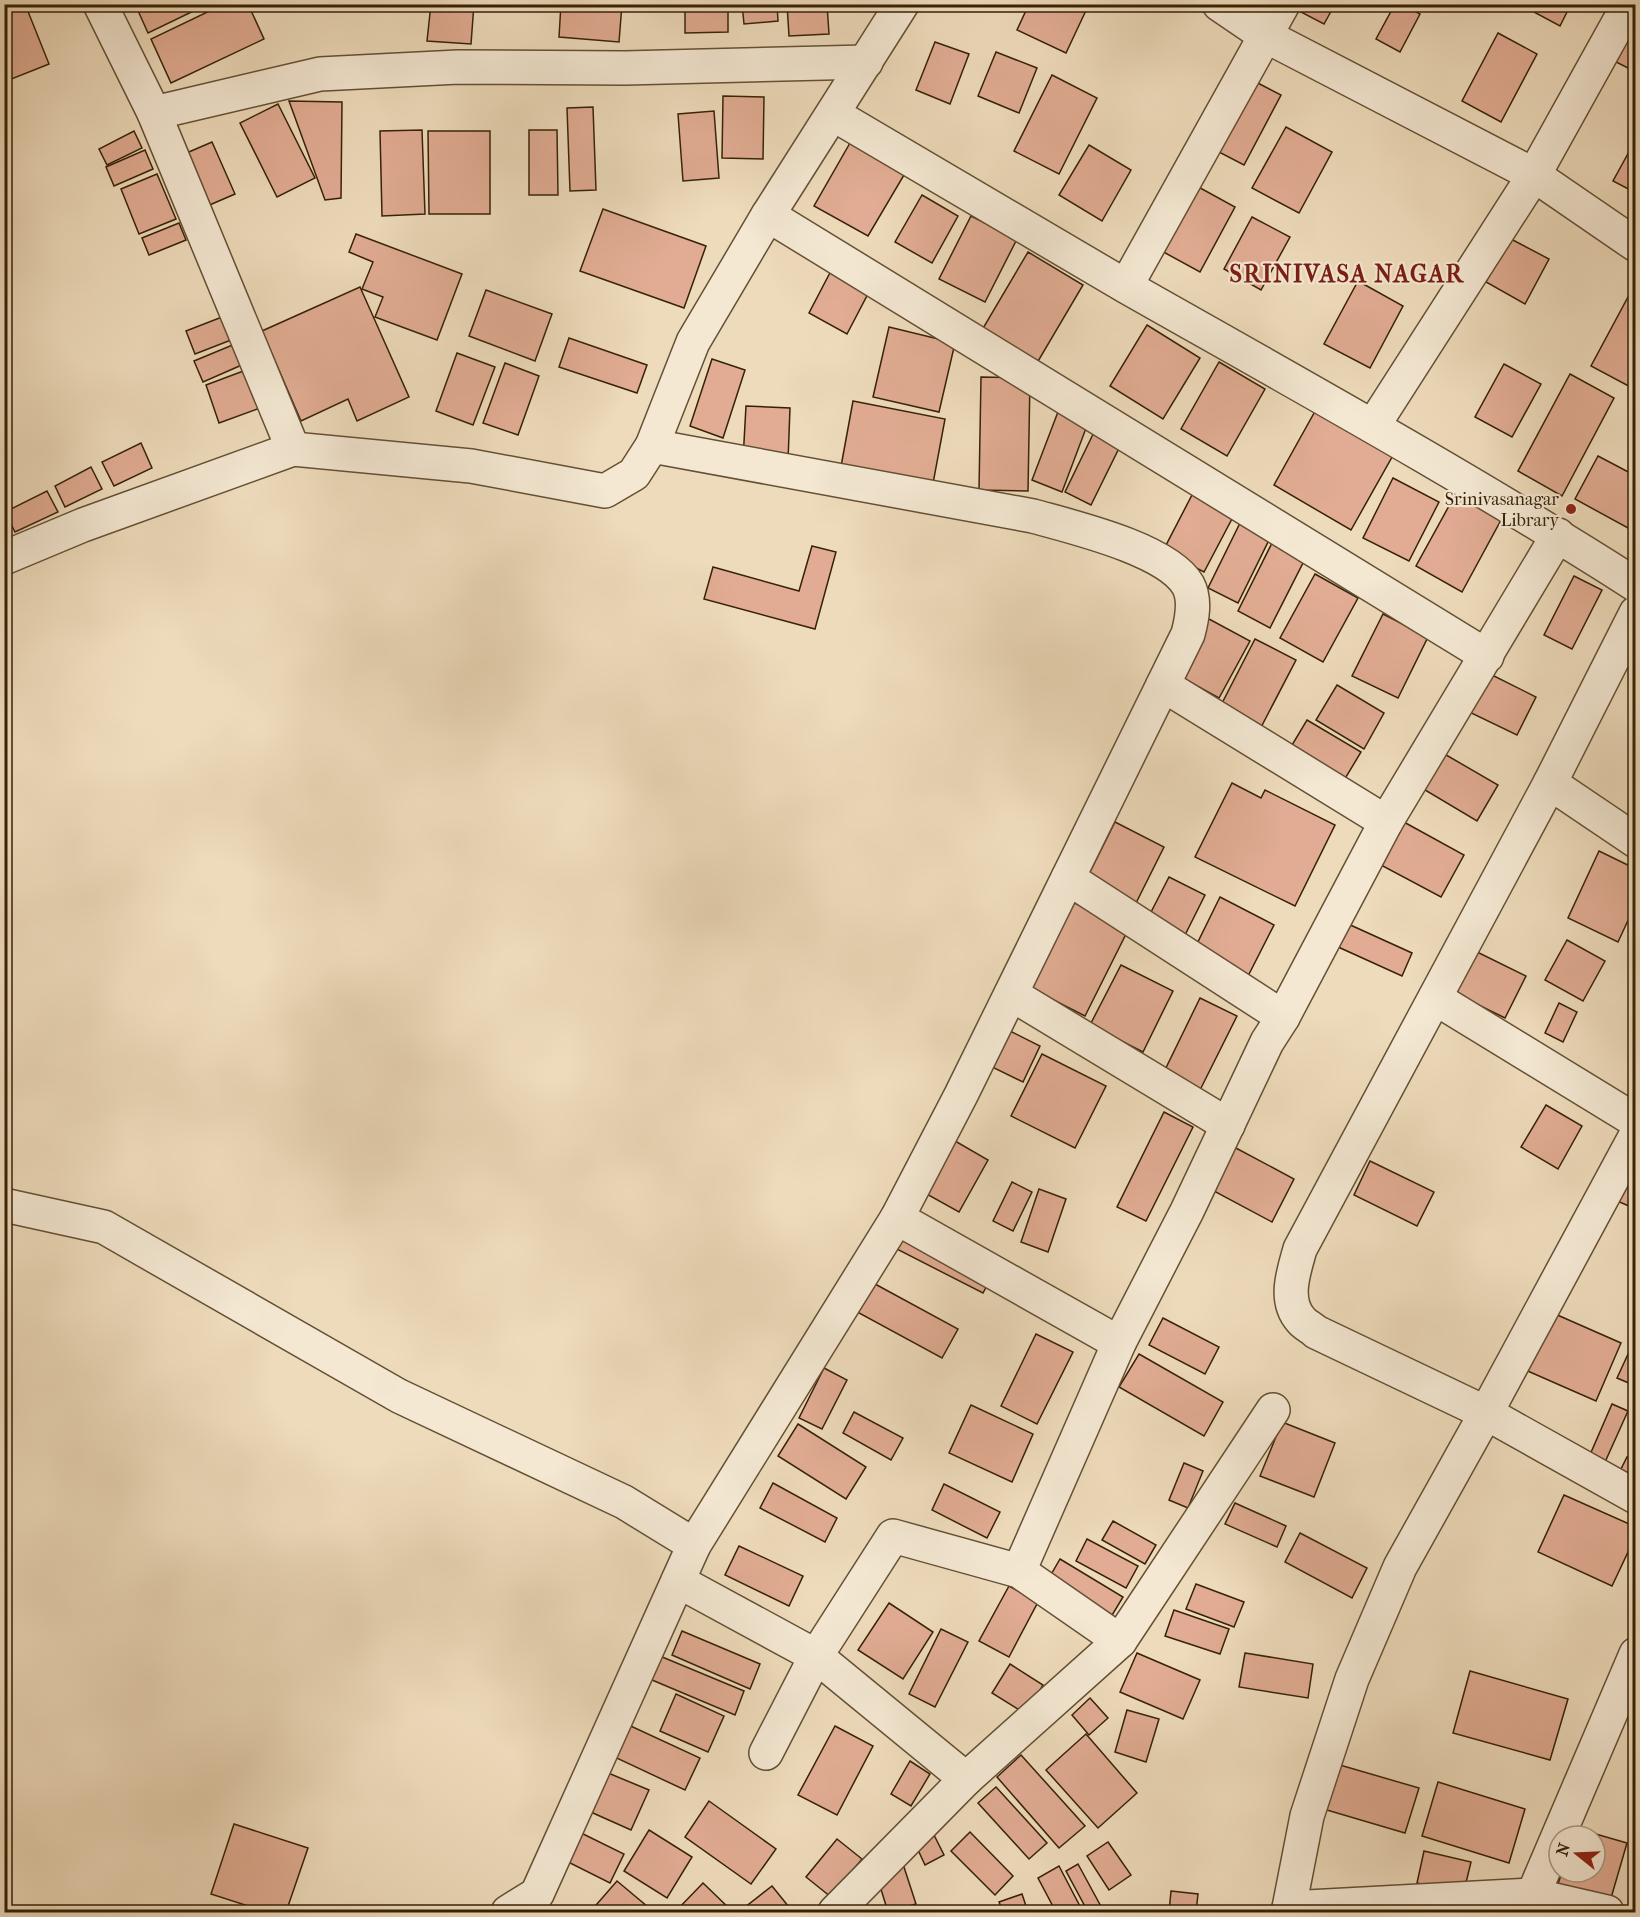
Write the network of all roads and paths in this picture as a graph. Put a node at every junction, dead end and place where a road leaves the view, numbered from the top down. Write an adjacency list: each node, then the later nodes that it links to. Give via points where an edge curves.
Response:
1 (100, 4): 8 (street)
2 (902, 4): 7 (street)
3 (1219, 4): 6 (street)
4 (1283, 4): 6 (street)
5 (1629, 4): 10 (street)
6 (1266, 36): 10 (street); 13 (street)
7 (866, 62): 8 (street, via 625,68 458,67 320,74); 9 (street)
8 (154, 113): 16 (street)
9 (833, 114): 11 (street); 13 (street)
10 (1534, 175): 12 (street); 14 (street)
11 (768, 214): 15 (street, via 693,342); 21 (street)
12 (1635, 244)
13 (1126, 286): 14 (street)
14 (1373, 426): 17 (street)
15 (652, 447): 16 (street, via 634,474 605,491 471,466); 22 (street, via 1033,516 1090,532 1158,559 1188,585 1193,615)
16 (293, 449): 18 (street, via 82,525)
17 (1558, 535): 19 (street); 21 (street)
18 (4, 558)
19 (1635, 585)
20 (1635, 613): 23 (street)
21 (1487, 656): 24 (street)
22 (1163, 685): 24 (street); 26 (street)
23 (1550, 783): 25 (street); 28 (street)
24 (1386, 822): 29 (street)
25 (1635, 841)
26 (1068, 878): 27 (street); 29 (street)
27 (1011, 994): 31 (street); 34 (street)
28 (1435, 999): 30 (street); 37 (street, via 1300,1250 1291,1282 1293,1304 1300,1320 1316,1332)
29 (1283, 1017): 31 (street)
30 (1635, 1121)
31 (1228, 1125): 35 (street)
32 (1635, 1135): 37 (street)
33 (4, 1205): 39 (street, via 105,1227 399,1396 624,1502)
34 (897, 1218): 35 (street); 39 (street)
35 (1119, 1343): 40 (street)
36 (1273, 1410): 42 (street)
37 (1486, 1413): 38 (street); 49 (street, via 1400,1567 1352,1679 1307,1816)
38 (1635, 1497)
39 (694, 1545): 41 (street)
40 (1019, 1571): 42 (street); 44 (street, via 893,1536)
41 (678, 1581): 44 (street); 48 (street)
42 (1120, 1641): 46 (street)
43 (1635, 1654): 47 (street)
44 (816, 1656): 45 (street); 46 (street)
45 (766, 1753)
46 (966, 1779): 51 (street)
47 (1533, 1895): 49 (street); 52 (street)
48 (546, 1903): 50 (street)
49 (1288, 1910)
50 (508, 1912)
51 (836, 1912)
52 (1607, 1912)

